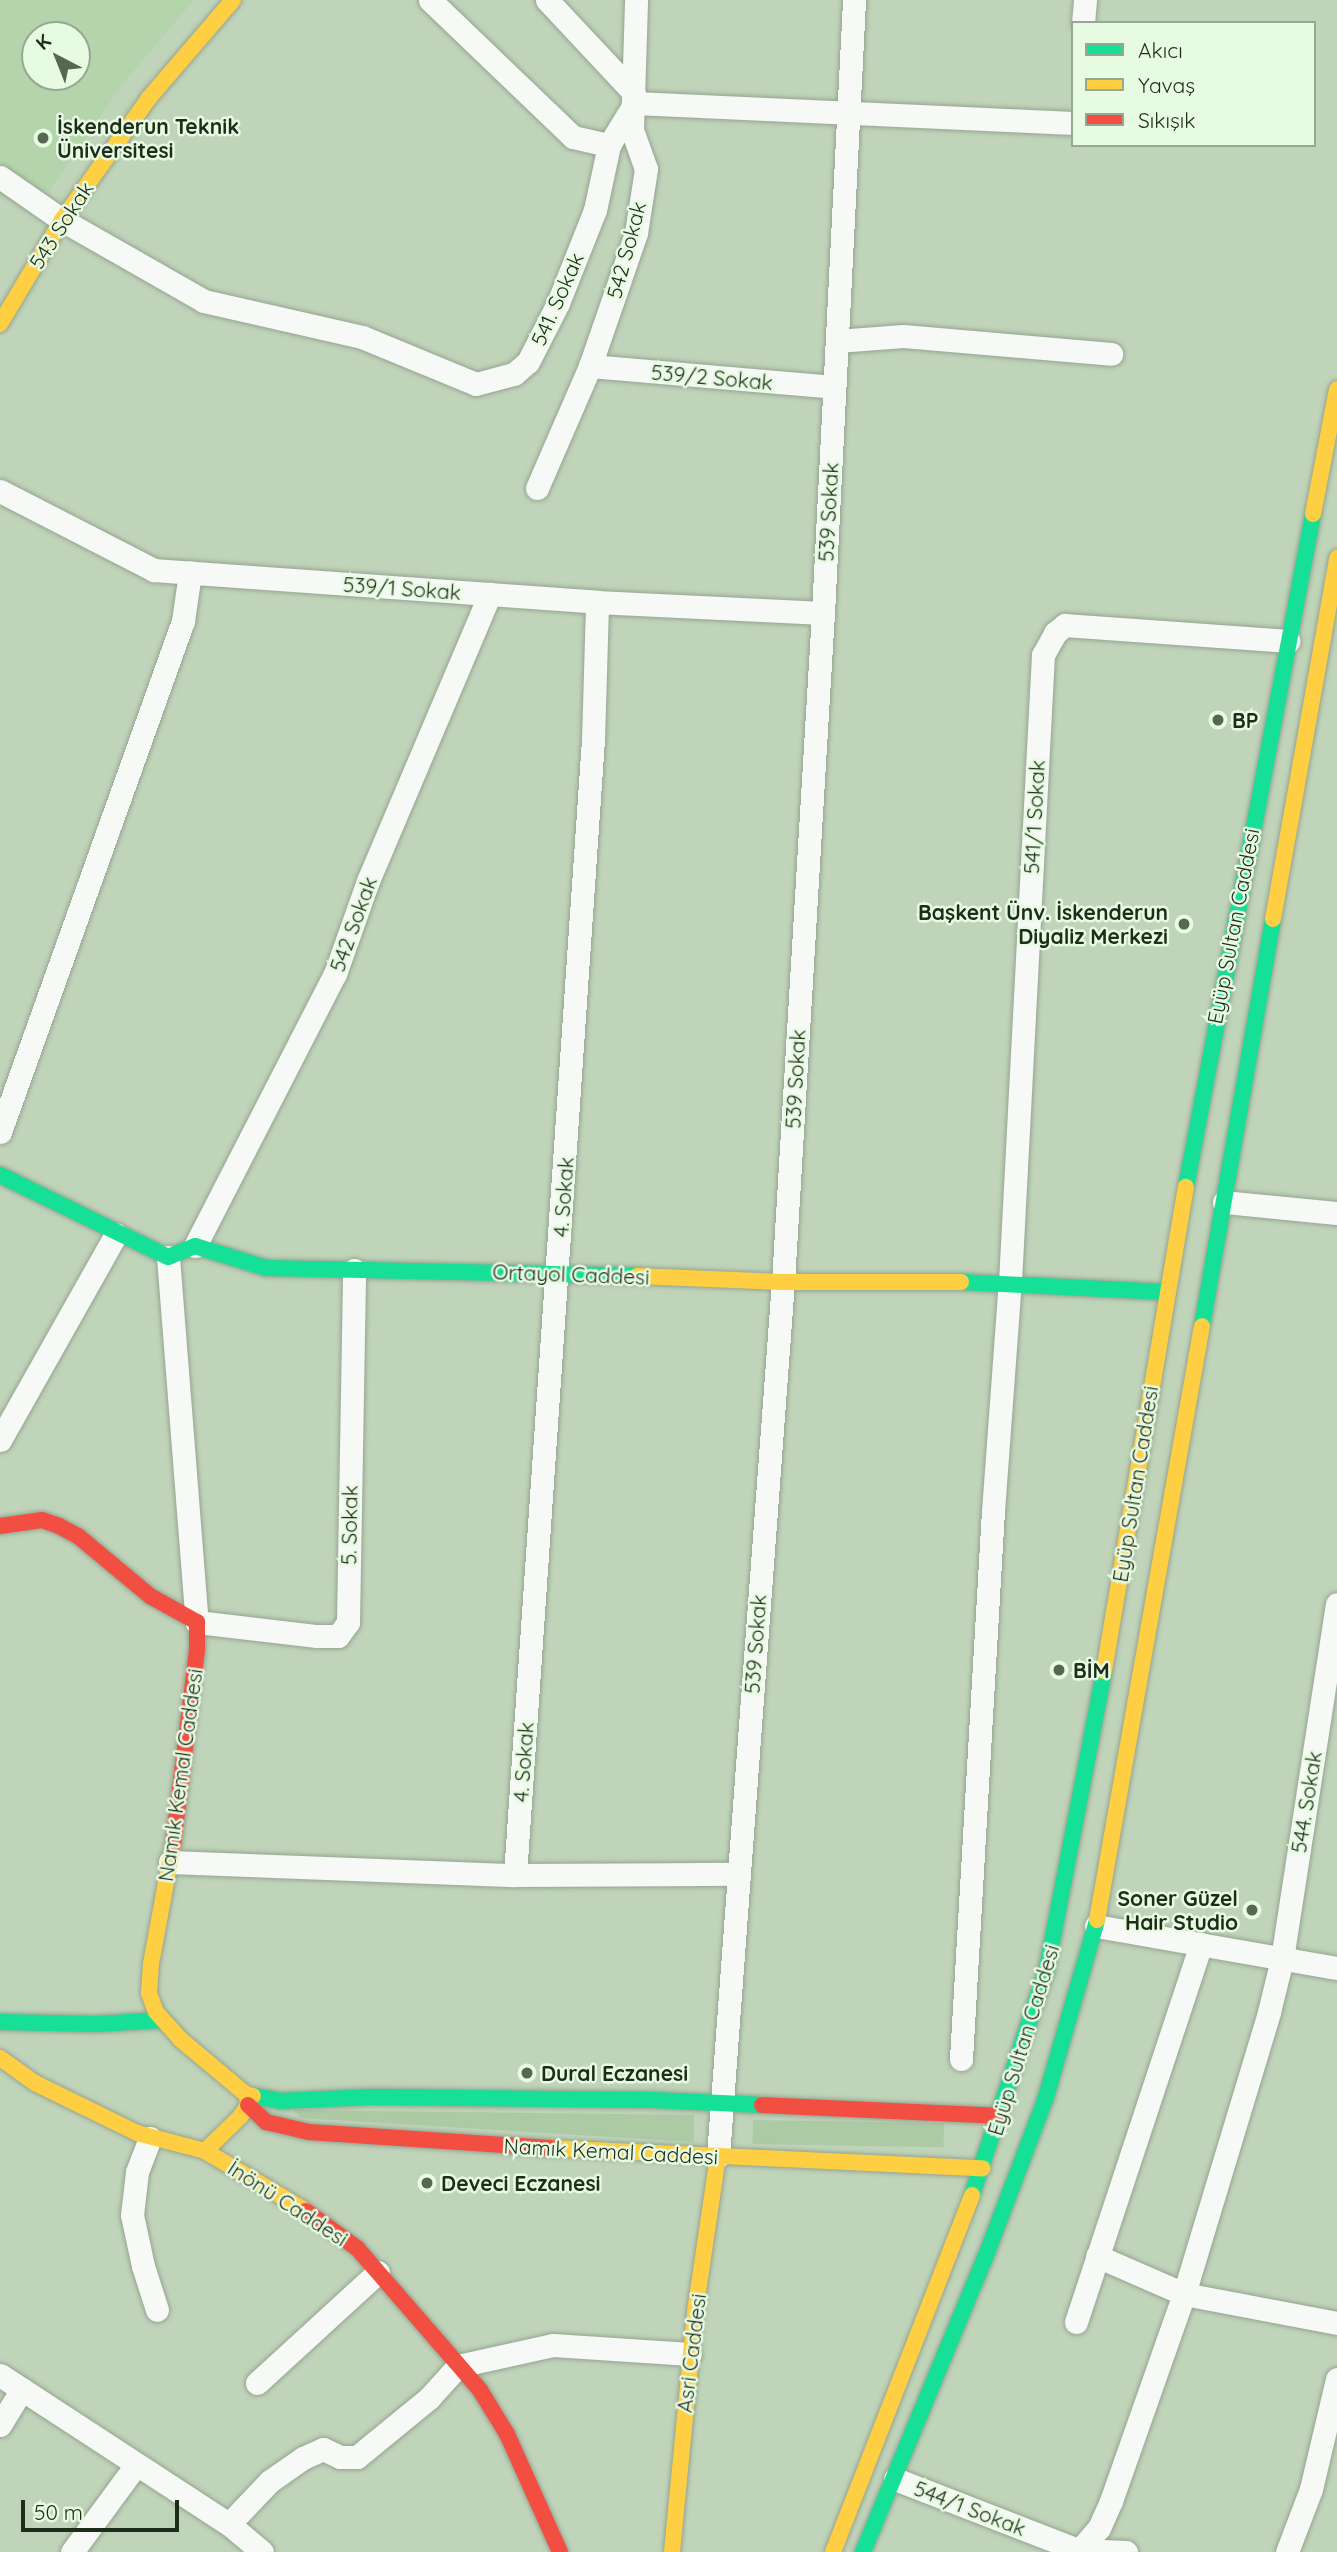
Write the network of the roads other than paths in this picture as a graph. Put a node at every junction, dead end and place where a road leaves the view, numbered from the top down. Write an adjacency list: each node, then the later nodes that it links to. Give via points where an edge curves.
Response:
1 (233, 0): 13 (street, 543 Sokak, via 149,98)
2 (430, 0): 11 (street, via 573,137)
3 (547, 0): 8 (street)
4 (636, 0): 8 (street, 542 Sokak)
5 (854, 0): 9 (street, 539 Sokak)
6 (1085, 0): 7 (street)
7 (1083, 21)
8 (634, 98): 9 (street); 11 (street, 541. Sokak); 17 (street, 542 Sokak, via 632,130 646,169 636,233)
9 (849, 110): 10 (street); 15 (street, 539 Sokak)
10 (1071, 122)
11 (609, 145): 13 (street, 541. Sokak, via 595,211 528,362 514,374 477,384 362,337 204,300)
12 (0, 177): 13 (street, 541. Sokak)
13 (62, 220): 14 (street, 543 Sokak)
14 (0, 324)
15 (837, 341): 16 (street, via 903,336); 18 (street, 539 Sokak)
16 (1111, 354)
17 (590, 366): 18 (street, 539/2 Sokak); 20 (street, 542 Sokak)
18 (834, 387): 26 (street, 539 Sokak)
19 (1337, 389): 27 (street, Eyüp Sultan Caddesi)
20 (537, 488)
21 (0, 491): 23 (street, 539/1 Sokak, via 153,570)
22 (1337, 558): 30 (street)
23 (190, 573): 24 (street, 539/1 Sokak); 28 (street, via 183,621)
24 (490, 594): 25 (street, 539/1 Sokak); 33 (street, 542 Sokak, via 368,881 335,974)
25 (597, 602): 26 (street, 539/1 Sokak); 36 (street, 4. Sokak, via 593,740)
26 (823, 613): 37 (street, 539 Sokak)
27 (1288, 642): 38 (street, 541/1 Sokak, via 1065,625 1043,655); 39 (street, Eyüp Sultan Caddesi)
28 (0, 1132)
29 (0, 1175): 32 (street)
30 (1224, 1202): 31 (street); 47 (street)
31 (1337, 1213)
32 (116, 1234): 34 (street); 40 (street)
33 (195, 1246): 34 (street); 35 (street, Ortayol Caddesi, via 266,1268)
34 (168, 1257): 43 (street)
35 (355, 1270): 36 (street, Ortayol Caddesi); 43 (street, 5. Sokak, via 348,1622 338,1636)
36 (558, 1272): 37 (street, Ortayol Caddesi); 46 (street, 4. Sokak)
37 (783, 1282): 38 (street, Ortayol Caddesi); 45 (street, 539 Sokak)
38 (1010, 1282): 39 (street, Ortayol Caddesi); 54 (street)
39 (1167, 1292): 57 (street, Eyüp Sultan Caddesi, via 1059,1913 1047,1968)
40 (0, 1440)
41 (0, 1526): 43 (street, via 42,1520 59,1526 78,1536 150,1596)
42 (1337, 1604): 49 (street, 544. Sokak)
43 (197, 1622): 44 (street, Namık Kemal Caddesi)
44 (170, 1861): 46 (street); 51 (street, Namık Kemal Caddesi, via 148,1983 151,2003)
45 (738, 1874): 46 (street); 56 (street, 539 Sokak)
46 (515, 1875)
47 (1096, 1926): 48 (street); 77 (street, via 1046,2097)
48 (1201, 1944): 49 (street); 62 (street)
49 (1282, 1959): 50 (street); 64 (street, 544. Sokak)
50 (1337, 1968)
51 (163, 2020): 52 (street); 55 (street, Namık Kemal Caddesi)
52 (0, 2022)
53 (0, 2057): 58 (street, İnönü Caddesi, via 70,2102)
54 (961, 2059)
55 (247, 2100): 56 (street, via 371,2097); 59 (street, via 230,2129); 60 (street, Namık Kemal Caddesi, via 266,2122 309,2132)
56 (724, 2103): 57 (street); 60 (street, 539 Sokak)
57 (1001, 2116): 61 (street, Eyüp Sultan Caddesi)
58 (150, 2138): 59 (street, İnönü Caddesi); 65 (street, via 137,2172 132,2215)
59 (205, 2151): 63 (street, İnönü Caddesi, via 319,2219)
60 (718, 2156): 61 (street, Namık Kemal Caddesi); 68 (street, Asri Caddesi)
61 (983, 2168): 84 (street, Eyüp Sultan Caddesi)
62 (1097, 2256): 64 (street); 66 (street)
63 (379, 2272): 69 (street, İnönü Caddesi); 72 (street)
64 (1184, 2294): 67 (street); 80 (street, 544. Sokak, via 1111,2501 1099,2528)
65 (156, 2310)
66 (1076, 2322)
67 (1337, 2323)
68 (690, 2354): 69 (street, via 553,2345); 83 (street, Asri Caddesi)
69 (458, 2366): 78 (street, via 429,2398 357,2457 340,2457 323,2449 303,2458 270,2481); 79 (street, İnönü Caddesi, via 480,2390 507,2434)
70 (0, 2375): 73 (street)
71 (1337, 2379): 74 (street)
72 (257, 2383)
73 (22, 2389): 75 (street); 76 (street)
74 (1332, 2420): 87 (street)
75 (0, 2425)
76 (136, 2465): 78 (street); 81 (street)
77 (895, 2479): 80 (street, 544/1 Sokak); 85 (street)
78 (229, 2524): 82 (street)
79 (558, 2551)
80 (1078, 2551): 86 (street, 544/1 Sokak)
81 (72, 2552)
82 (262, 2552)
83 (672, 2552)
84 (832, 2552)
85 (863, 2552)
86 (1126, 2552)
87 (1287, 2552)

